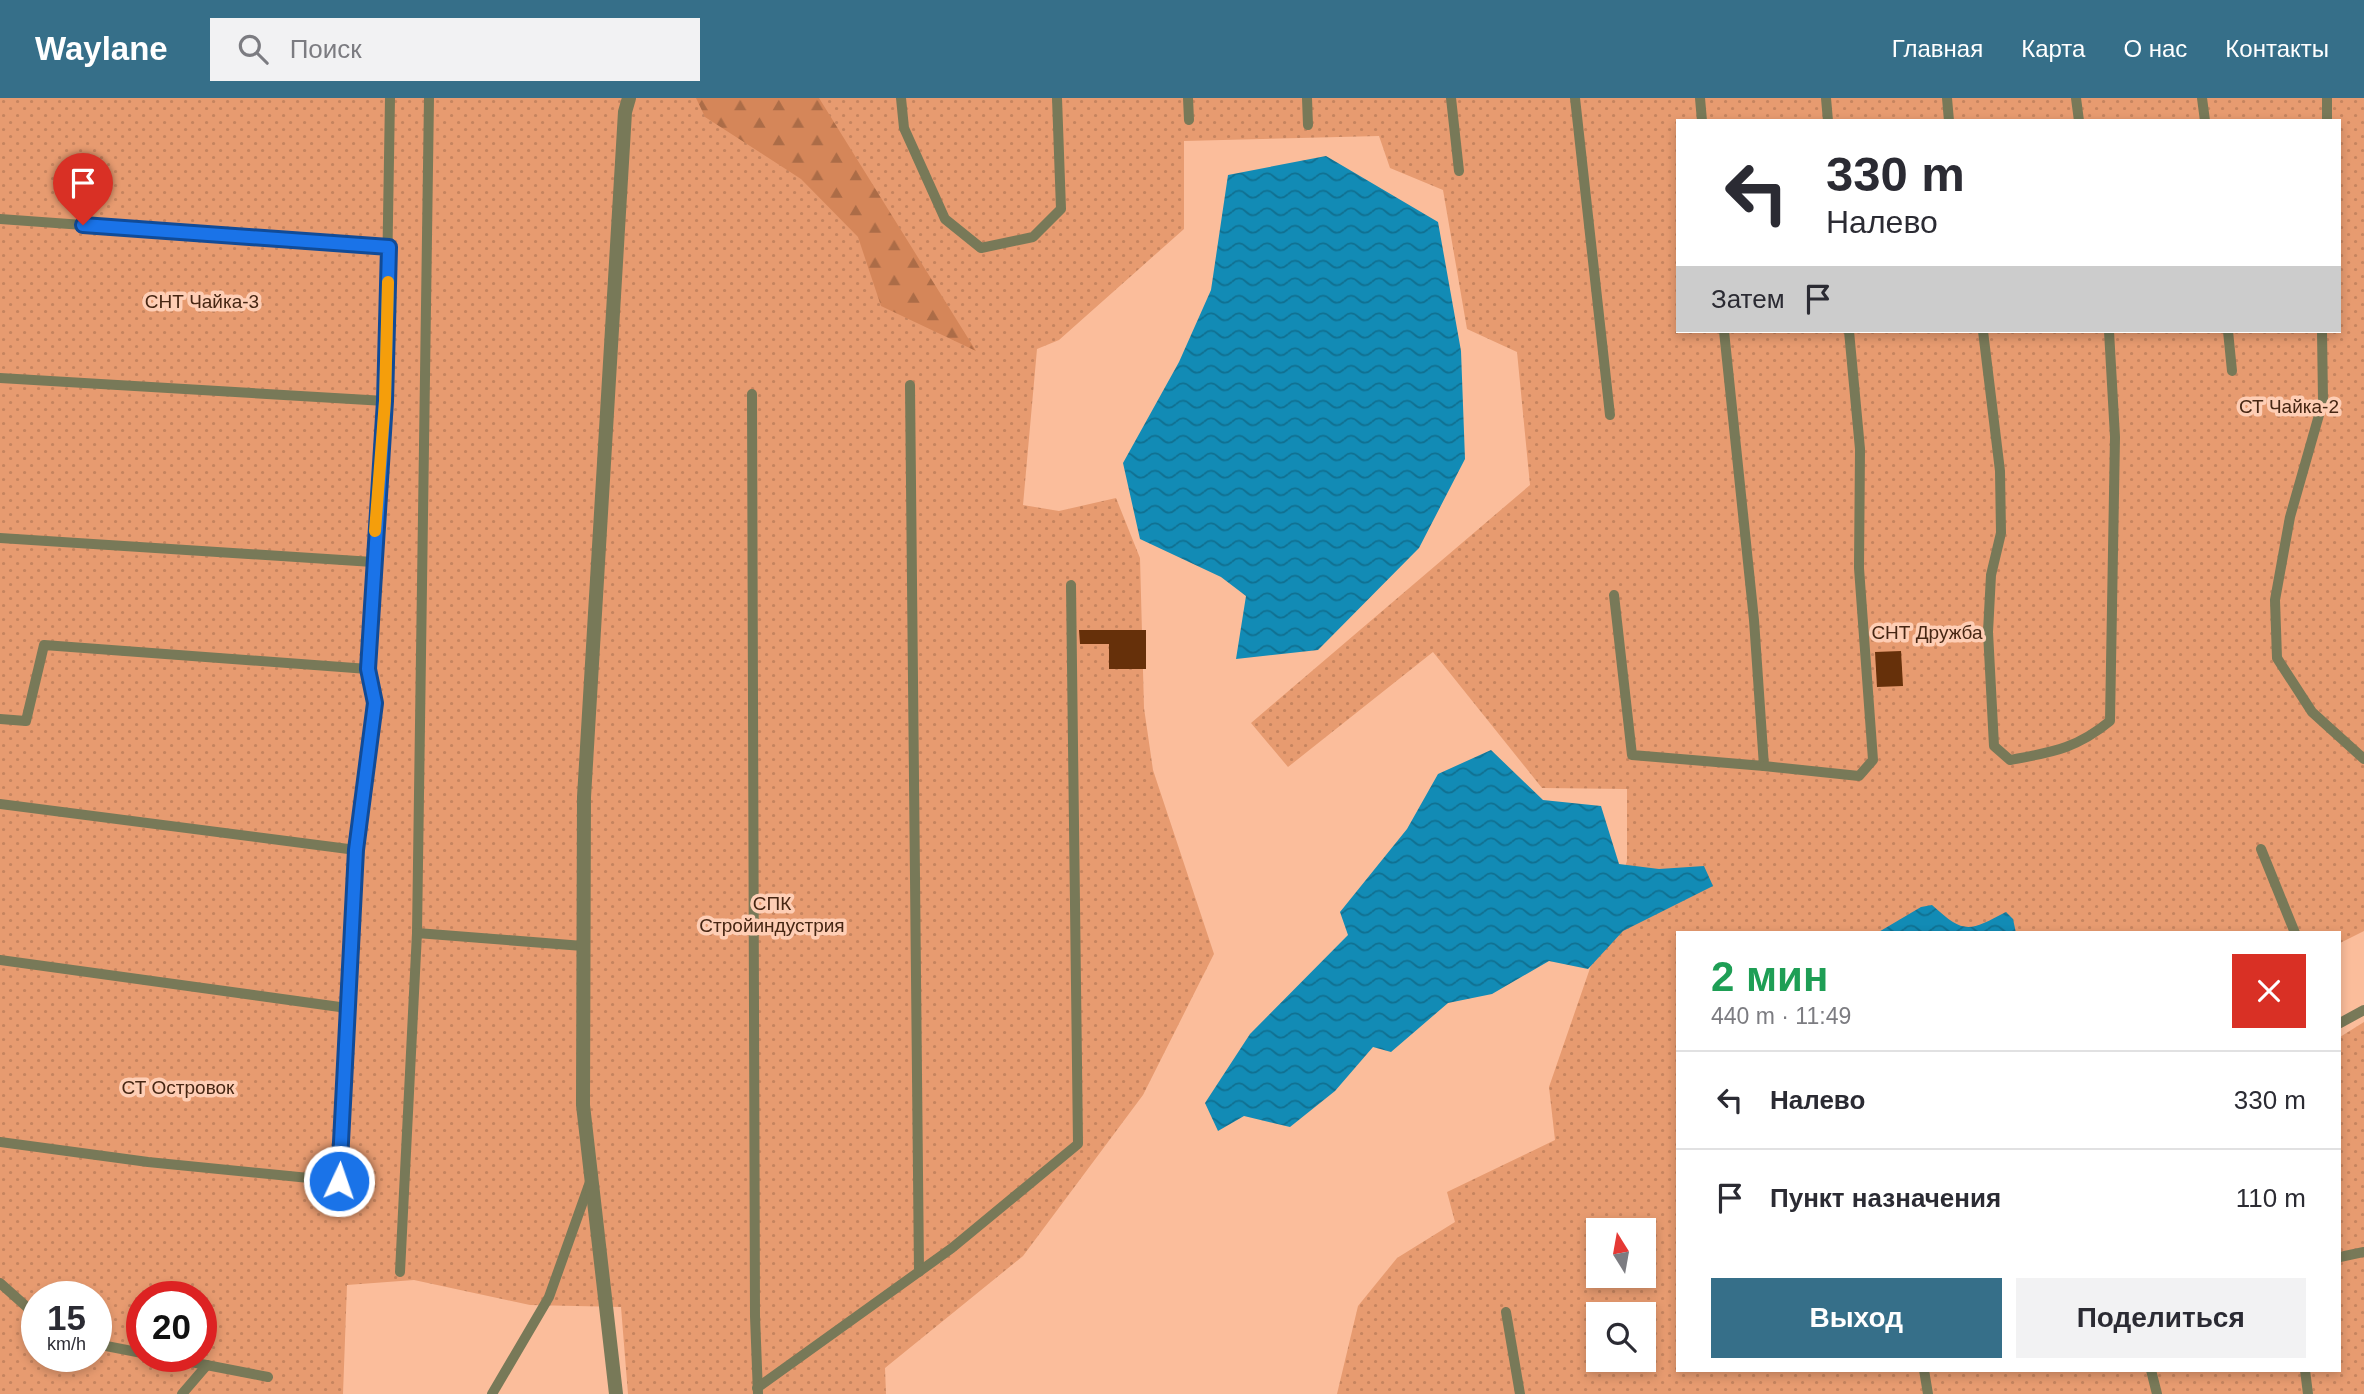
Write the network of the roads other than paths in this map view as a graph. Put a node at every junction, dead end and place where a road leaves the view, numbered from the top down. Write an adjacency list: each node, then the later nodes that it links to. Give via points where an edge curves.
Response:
1 (390, 98): 26 (lane)
2 (429, 98): 51 (lane)
3 (629, 98): 52 (street, via 622,152 584,797)
4 (901, 98): 5 (lane, via 904,128 945,219 981,248 1033,237 1061,209)
5 (1057, 98)
6 (1188, 98): 22 (lane)
7 (1307, 98): 23 (lane)
8 (1451, 98): 24 (lane)
9 (1575, 98): 38 (lane)
10 (1700, 98): 16 (lane)
11 (1826, 98): 17 (lane)
12 (1947, 98): 18 (lane)
13 (2076, 98): 19 (lane)
14 (2202, 98): 20 (lane)
15 (2328, 98): 21 (lane)
16 (1702, 119)
17 (1828, 119)
18 (1949, 119)
19 (2078, 119)
20 (2205, 119)
21 (2327, 119)
22 (1189, 120)
23 (1308, 125)
24 (1459, 171)
25 (0, 219): 26 (lane)
26 (389, 247): 37 (lane)
27 (1724, 333): 46 (lane)
28 (1849, 333): 46 (lane, via 1860,449 1859,568 1873,761 1859,776)
29 (1983, 333): 30 (lane, via 2000,471 2001,533 1991,576 1987,632 1994,746 2010,760 2086,740 2110,721 2116,436)
30 (2109, 333)
31 (2228, 333): 33 (lane)
32 (2322, 333): 45 (lane, via 2323,401 2290,517 2275,600 2277,658 2312,712)
33 (2232, 371)
34 (0, 378): 37 (lane)
35 (910, 385): 62 (lane)
36 (752, 394): 72 (lane)
37 (385, 401): 40 (lane)
38 (1610, 415)
39 (0, 538): 40 (lane)
40 (373, 562): 43 (lane)
41 (1070, 585): 62 (lane, via 1078,1144)
42 (1614, 595): 46 (lane, via 1632,755)
43 (368, 669): 44 (lane, via 44,645 26,722); 49 (lane, via 375,703)
44 (0, 719)
45 (2364, 759)
46 (1764, 766)
47 (0, 804): 49 (lane)
48 (2261, 849): 50 (lane)
49 (356, 850): 54 (lane)
50 (2294, 931)
51 (417, 933): 52 (lane); 61 (lane)
52 (583, 946): 58 (street, via 583,1105)
53 (0, 960): 54 (lane)
54 (347, 1008): 57 (lane, via 339,1181)
55 (2364, 1010): 56 (lane)
56 (2341, 1022)
57 (0, 1142)
58 (591, 1179): 74 (lane, via 549,1297); 75 (street)
59 (2364, 1252): 60 (lane)
60 (2341, 1257)
61 (400, 1272)
62 (919, 1272): 72 (lane)
63 (0, 1283): 64 (lane)
64 (21, 1302)
65 (1506, 1312): 76 (lane)
66 (217, 1367): 71 (lane)
67 (201, 1372): 73 (lane)
68 (1924, 1372): 77 (lane)
69 (2152, 1372): 78 (lane)
70 (2305, 1372): 79 (lane)
71 (268, 1377)
72 (757, 1391)
73 (183, 1394)
74 (492, 1394)
75 (617, 1394)
76 (1520, 1394)
77 (1928, 1394)
78 (2157, 1394)
79 (2308, 1394)

